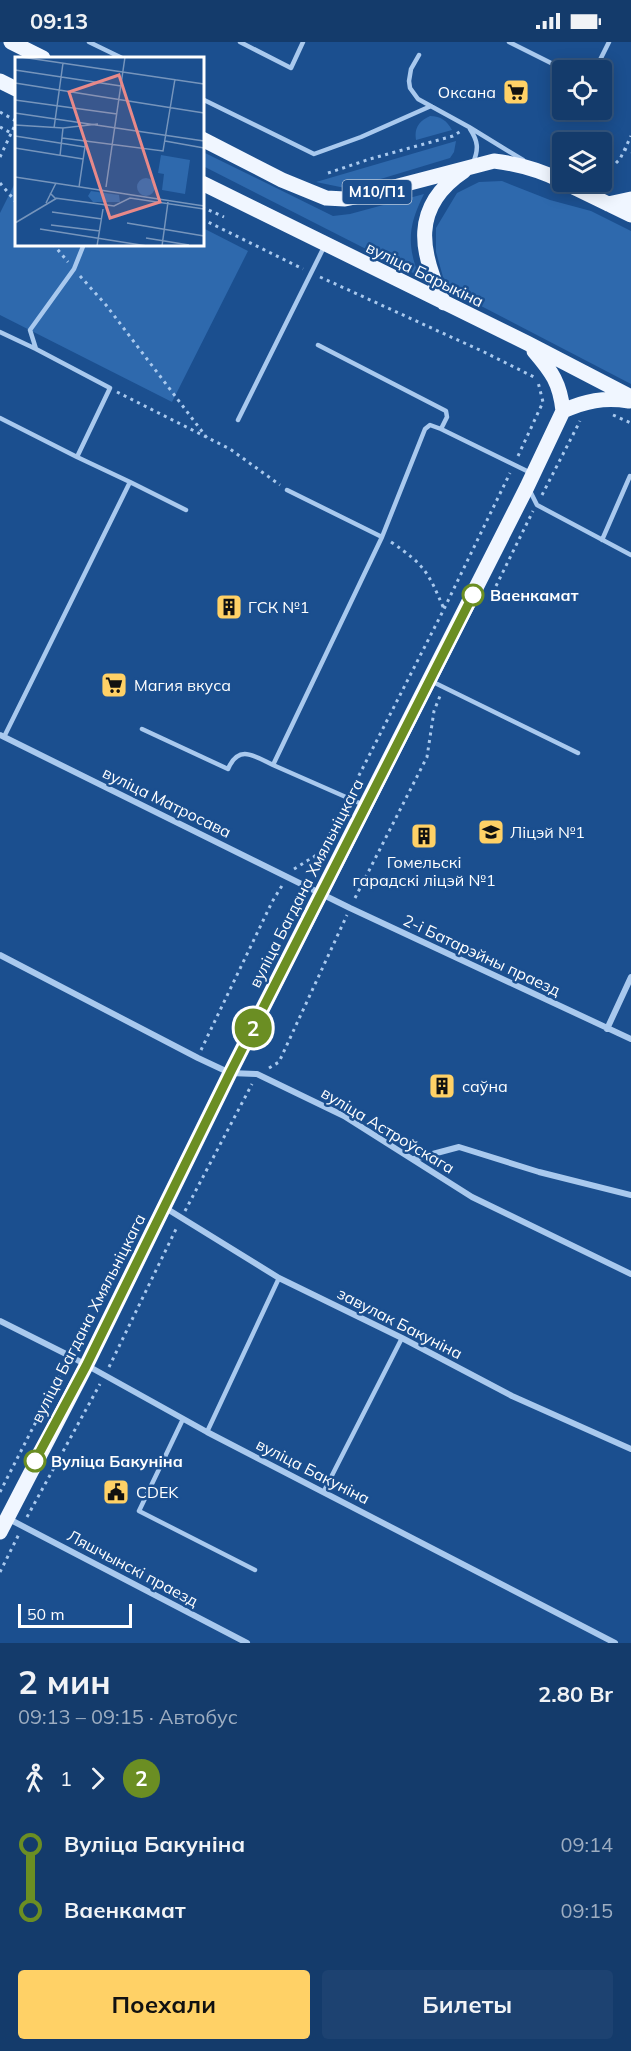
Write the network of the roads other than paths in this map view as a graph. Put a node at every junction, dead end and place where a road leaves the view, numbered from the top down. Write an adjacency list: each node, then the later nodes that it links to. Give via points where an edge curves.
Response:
1 (11, 42): 8 (main road)
2 (89, 42): 9 (lane)
3 (240, 42): 4 (lane, via 291,68)
4 (303, 42)
5 (509, 42): 11 (lane)
6 (609, 42): 10 (lane)
7 (418, 55): 15 (lane, via 410,72 410,88 418,99)
8 (41, 57)
9 (120, 57)
10 (600, 60)
11 (552, 64)
12 (0, 81): 13 (main road)
13 (15, 88)
14 (204, 100): 15 (lane, via 310,154 361,138)
15 (431, 106): 16 (lane)
16 (469, 127): 18 (lane, via 478,152); 19 (lane)
17 (204, 140): 18 (main road, М10/П1, via 326,198 360,196)
18 (472, 166): 19 (main road, М10/П1, via 494,161); 28 (main road, М10/П1, via 453,178 439,195 423,234 425,254)
19 (538, 170): 20 (main road, М10/П1)
20 (552, 176)
21 (204, 184): 26 (main road, вуліца Барыкіна)
22 (585, 192): 24 (main road, М10/П1)
23 (631, 199): 24 (main road)
24 (608, 204): 25 (main road, М10/П1)
25 (631, 215)
26 (325, 245): 28 (main road, вуліца Барыкіна); 36 (lane)
27 (83, 246): 32 (lane, via 74,269 30,330)
28 (444, 303): 30 (main road, вуліца Барыкіна)
29 (0, 332): 32 (lane)
30 (527, 344): 33 (main road, вуліца Барыкіна); 34 (main road, via 555,378)
31 (318, 345): 37 (lane, via 446,411)
32 (36, 349): 38 (lane, via 110,388)
33 (631, 399): 34 (main road, via 595,400)
34 (562, 411): 40 (main road, вуліца Багдана Хмяльніцкага)
35 (0, 418): 38 (lane)
36 (238, 420)
37 (441, 429): 40 (lane, via 513,465); 44 (lane, via 430,425 425,429)
38 (77, 457): 41 (lane)
39 (630, 476): 45 (lane)
40 (530, 481): 45 (lane, via 537,505); 47 (main road, вуліца Багдана Хмяльніцкага)
41 (130, 482): 43 (lane); 49 (lane)
42 (287, 490): 44 (lane)
43 (186, 510)
44 (382, 537): 51 (lane)
45 (602, 540): 46 (lane)
46 (631, 555)
47 (429, 680): 50 (lane); 52 (main road, вуліца Багдана Хмяльніцкага)
48 (142, 729): 51 (lane, via 228,769 238,755 246,753)
49 (2, 736): 53 (street, вуліца Матросава)
50 (578, 753)
51 (273, 765): 52 (lane)
52 (366, 806): 53 (main road, вуліца Багдана Хмяльніцкага)
53 (322, 894): 56 (street, 2-і Батарэйны праезд); 58 (main road, вуліца Багдана Хмяльніцкага)
54 (0, 955): 58 (street, вуліца Астроўскага)
55 (631, 977): 56 (street)
56 (607, 1029): 57 (street, 2-і Батарэйны праезд)
57 (631, 1039)
58 (230, 1073): 59 (street, вуліца Астроўскага, via 257,1074 344,1116); 61 (main road, вуліца Багдана Хмяльніцкага)
59 (414, 1159): 60 (street, via 459,1147); 62 (street, вуліца Астроўскага, via 472,1197)
60 (631, 1195)
61 (164, 1207): 63 (street, завулак Бакуніна); 66 (main road, вуліца Багдана Хмяльніцкага)
62 (631, 1274)
63 (279, 1278): 65 (street, завулак Бакуніна); 68 (lane)
64 (0, 1321): 66 (street, вуліца Бакуніна)
65 (402, 1338): 69 (street, завулак Бакуніна, via 512,1396); 70 (lane)
66 (86, 1366): 67 (street, вуліца Бакуніна); 71 (main road, вуліца Багдана Хмяльніцкага)
67 (183, 1419): 68 (street, вуліца Бакуніна); 72 (lane, via 139,1511)
68 (207, 1432): 70 (street, вуліца Бакуніна)
69 (631, 1449)
70 (324, 1491): 74 (street, вуліца Бакуніна)
71 (3, 1525): 73 (street, Ляшчынскі праезд)
72 (255, 1570)
73 (247, 1643)
74 (615, 1643)

